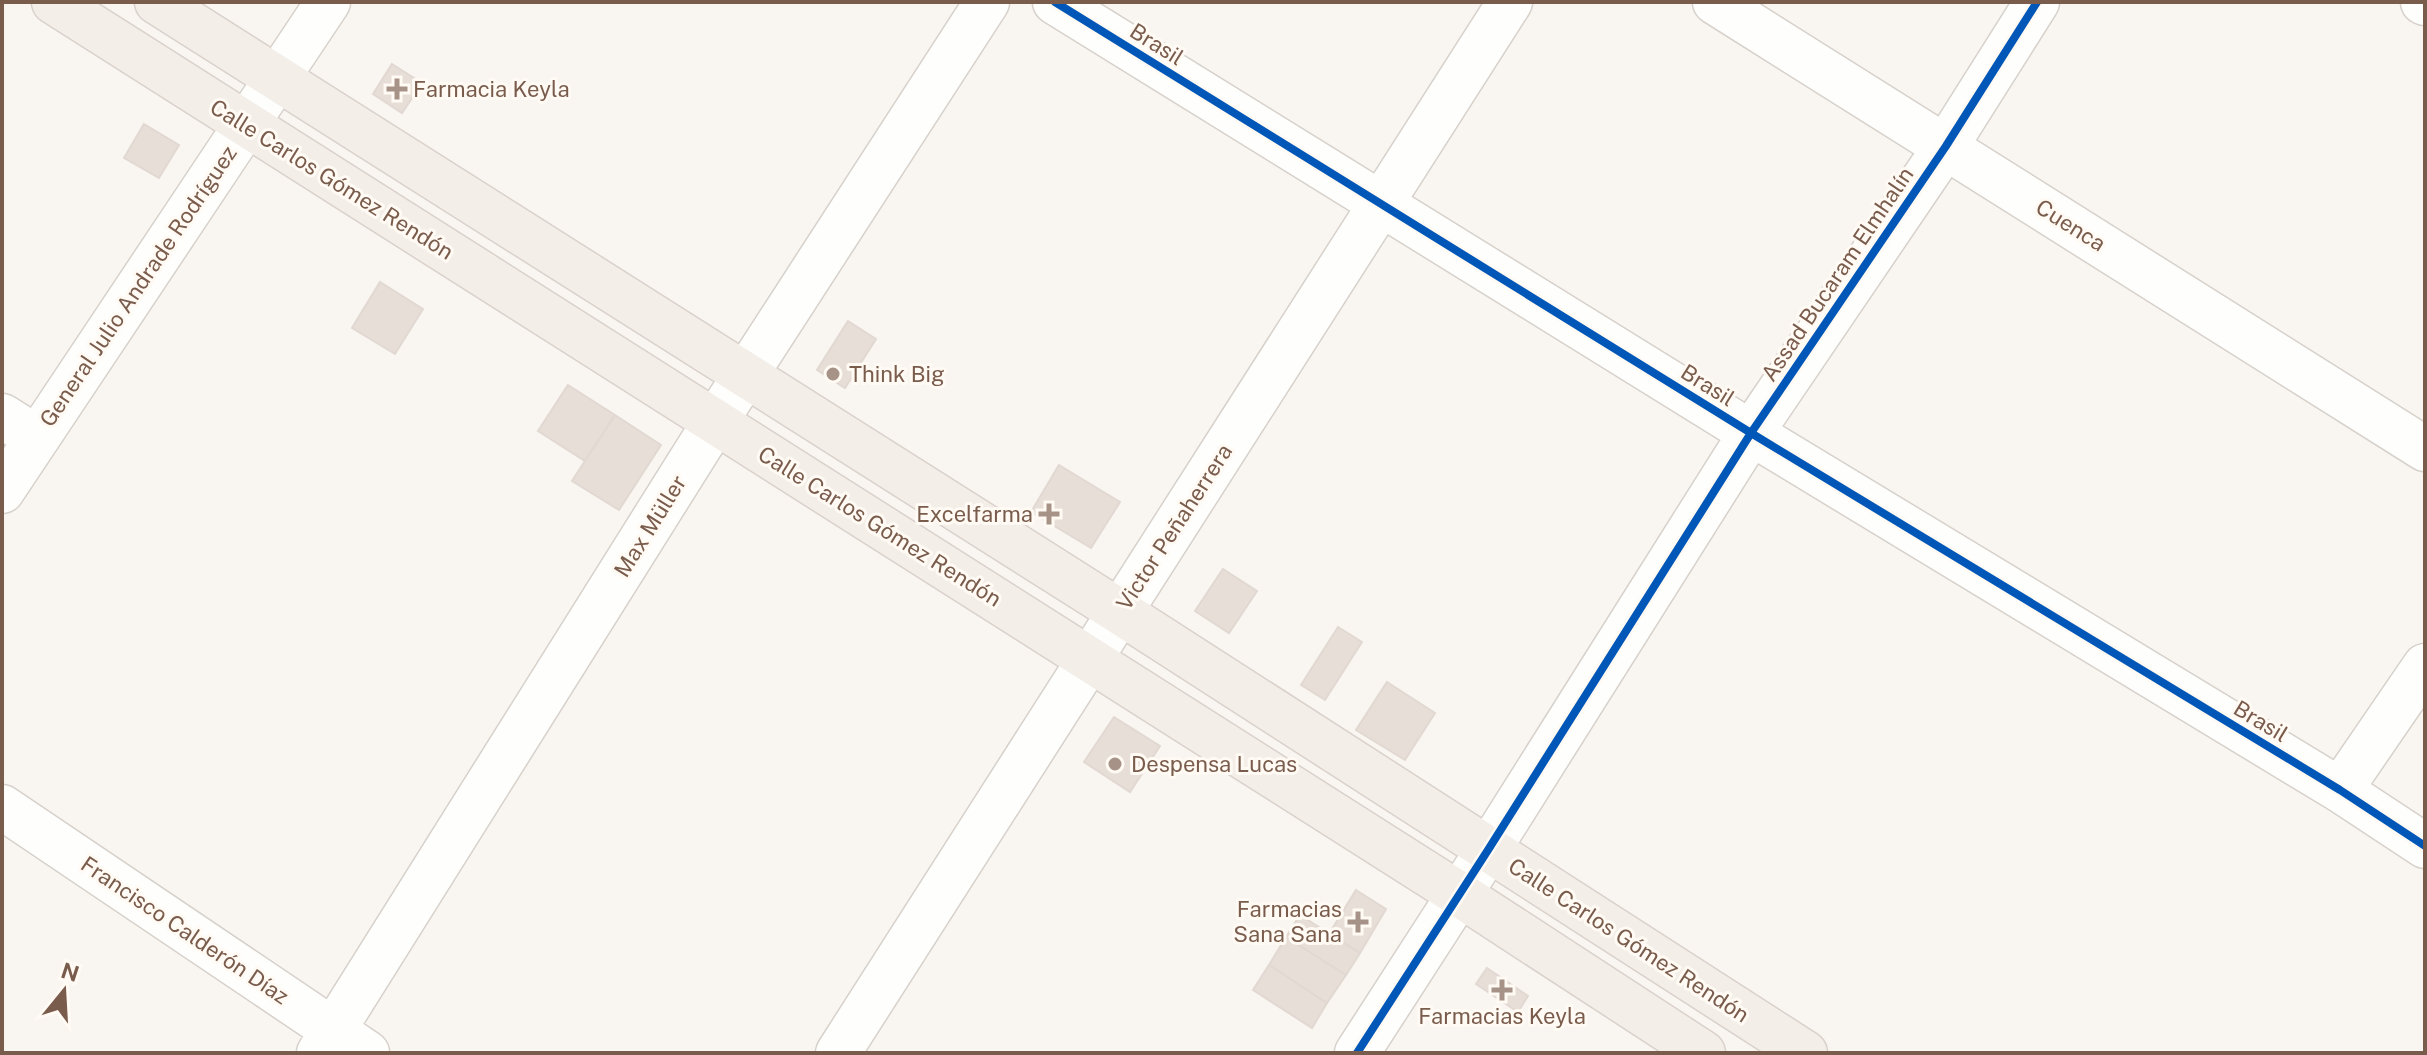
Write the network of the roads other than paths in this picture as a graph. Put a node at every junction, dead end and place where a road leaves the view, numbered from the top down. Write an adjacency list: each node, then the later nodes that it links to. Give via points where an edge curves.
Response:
1 (54, 2): 10 (main road, Calle Carlos Gómez Rendón)
2 (157, 2): 9 (main road, Calle Carlos Gómez Rendón)
3 (328, 2): 9 (street, General Julio Andrade Rodríguez)
4 (987, 2): 13 (street, Max Müller)
5 (1055, 2): 12 (street, Brasil)
6 (1510, 2): 12 (street, Victor Peñaherrera)
7 (1715, 2): 11 (street, Cuenca)
8 (2037, 2): 11 (street, Assad Bucaram Elmhalín)
9 (276, 76): 10 (street, General Julio Andrade Rodríguez); 13 (main road, Calle Carlos Gómez Rendón)
10 (245, 123): 14 (main road, Calle Carlos Gómez Rendón); 15 (street, General Julio Andrade Rodríguez)
11 (1946, 146): 16 (street, Assad Bucaram Elmhalín); 17 (street, Cuenca)
12 (1382, 203): 16 (street, Brasil); 19 (street, Victor Peñaherrera)
13 (746, 374): 14 (street, Max Müller); 19 (main road, Calle Carlos Gómez Rendón)
14 (715, 422): 20 (main road, Calle Carlos Gómez Rendón); 27 (street, Max Müller)
15 (20, 427): 18 (street, General Julio Andrade Rodríguez)
16 (1751, 433): 22 (street, Brasil); 25 (street, Assad Bucaram Elmhalín)
17 (2425, 449)
18 (2, 491)
19 (1120, 612): 20 (street, Victor Peñaherrera); 25 (main road, Calle Carlos Gómez Rendón)
20 (1090, 659): 26 (main road, Calle Carlos Gómez Rendón); 28 (street, Victor Peñaherrera)
21 (2425, 666): 22 (street)
22 (2340, 790): 24 (street, Brasil)
23 (2, 807): 27 (street, Francisco Calderón Díaz)
24 (2425, 846)
25 (1488, 850): 26 (street, Assad Bucaram Elmhalín); 31 (main road, Calle Carlos Gómez Rendón)
26 (1459, 894): 29 (street); 30 (main road, Calle Carlos Gómez Rendón)
27 (340, 1045)
28 (838, 1053)
29 (1357, 1053)
30 (1703, 1053)
31 (1805, 1053)

